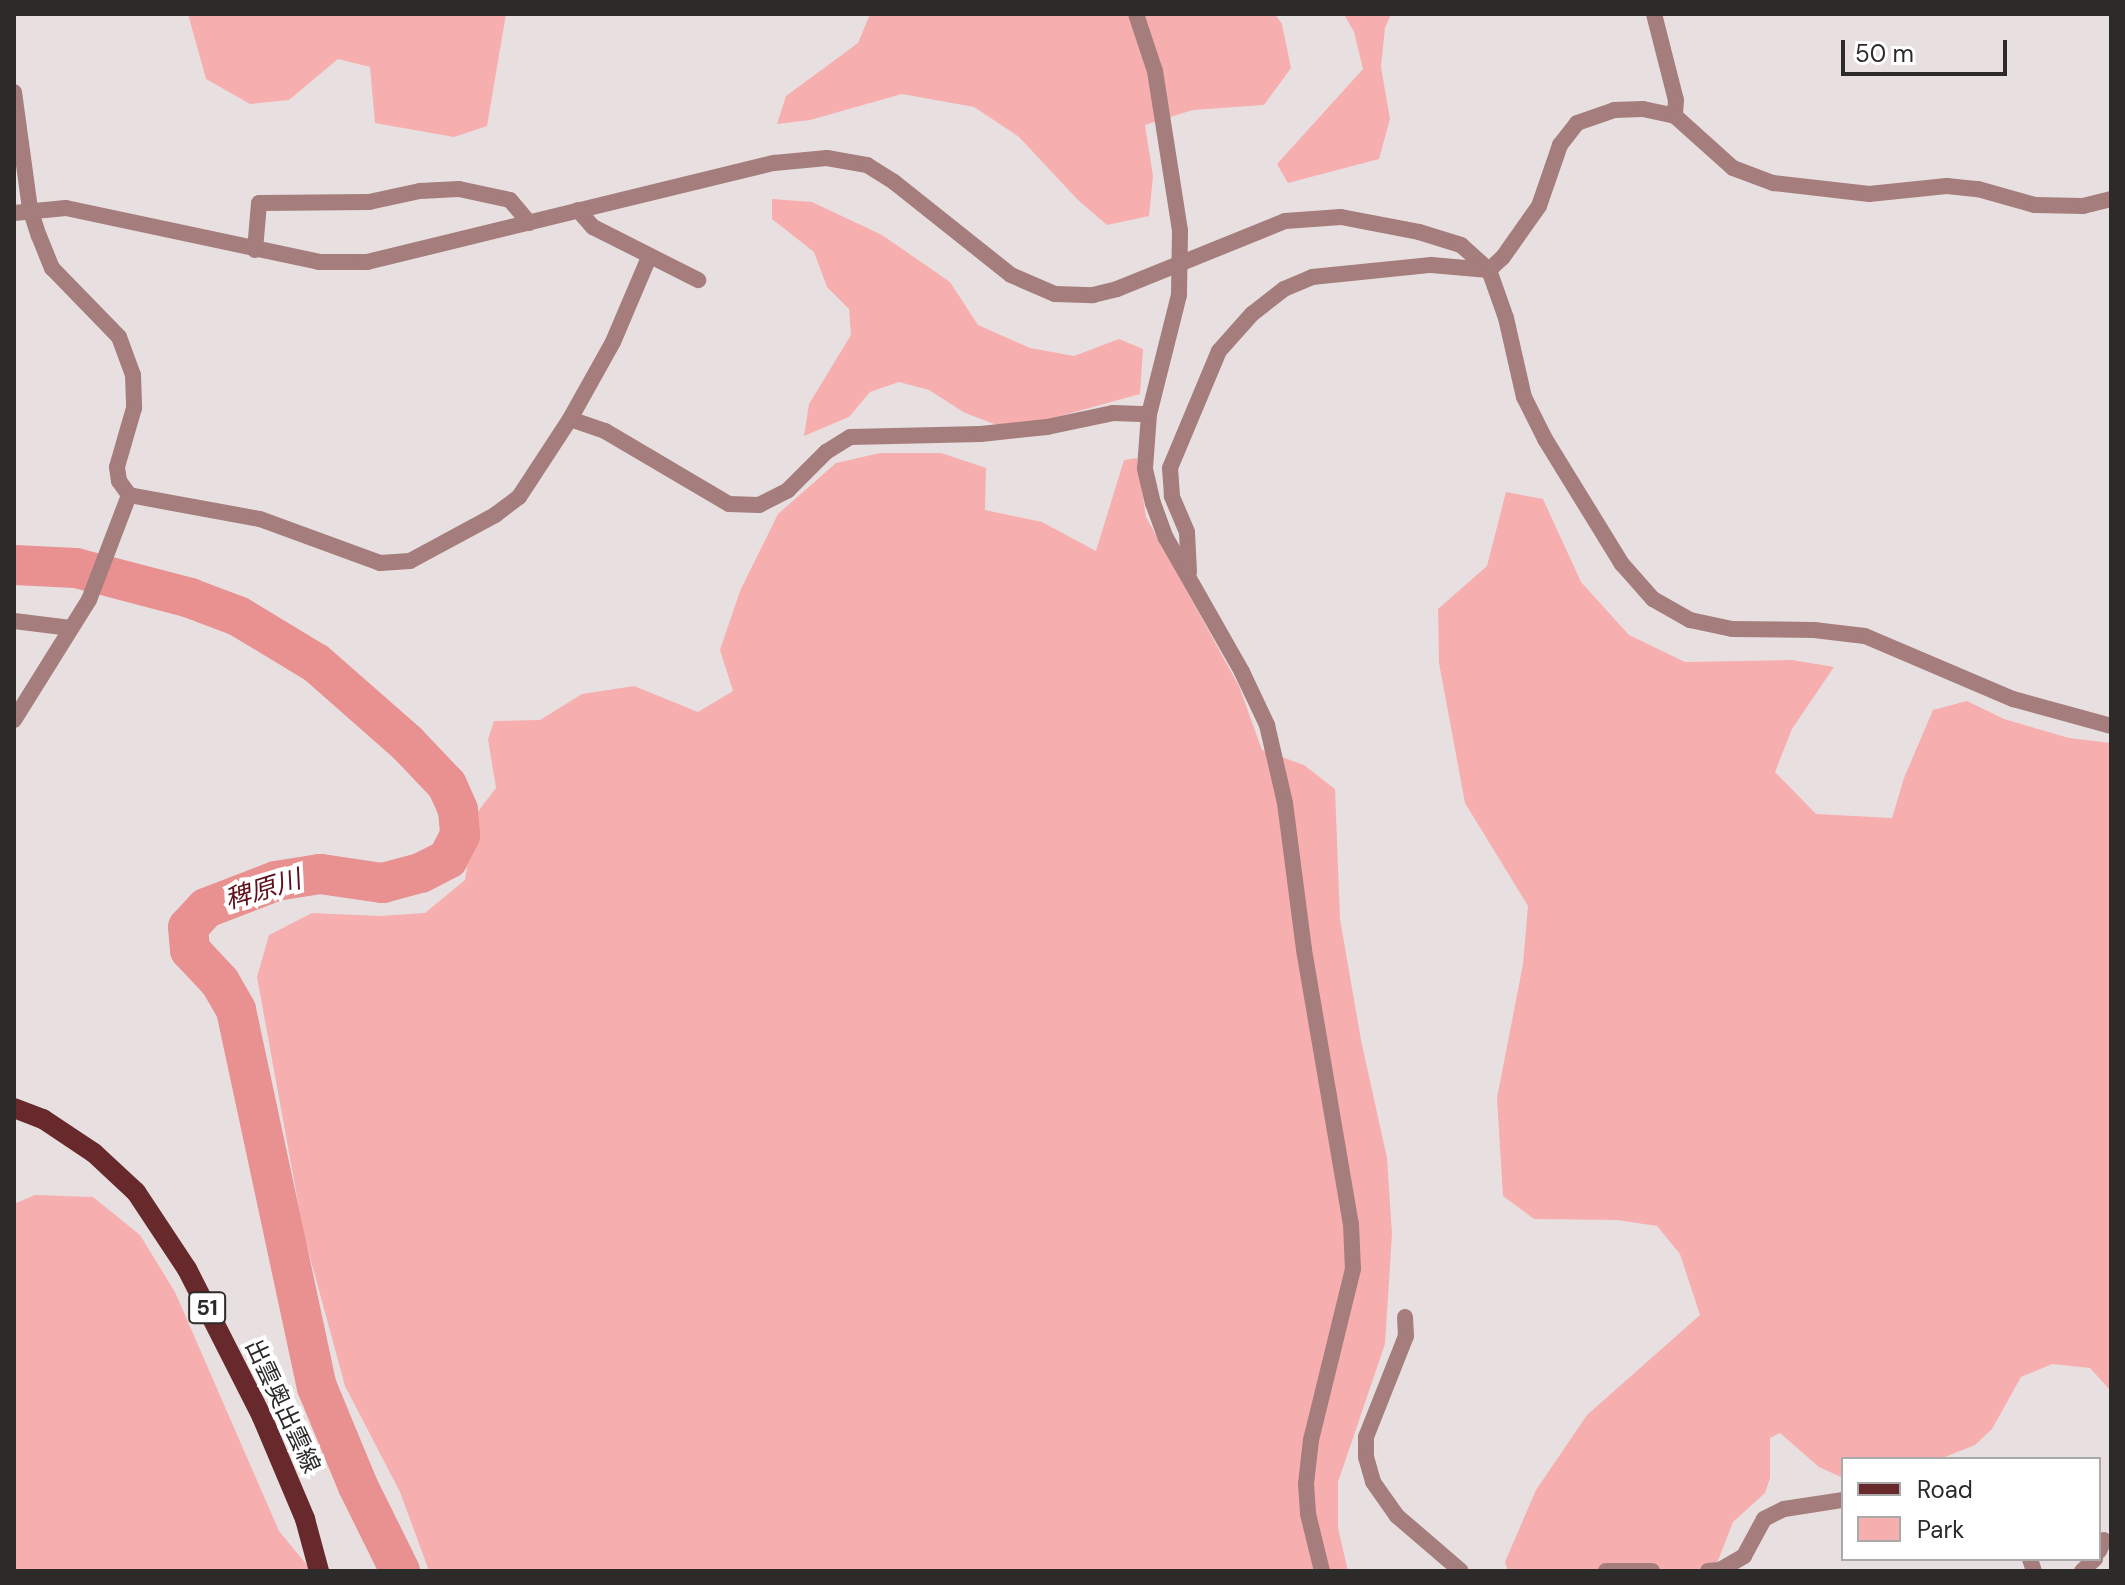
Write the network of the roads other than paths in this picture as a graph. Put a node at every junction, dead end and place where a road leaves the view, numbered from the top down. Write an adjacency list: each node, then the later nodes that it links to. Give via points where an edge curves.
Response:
1 (1136, 14): 11 (street, via 1148,43 1166,126)
2 (1654, 14): 4 (street, via 1676,100)
3 (14, 92): 7 (street)
4 (1675, 116): 5 (street, via 1733,168 1773,183 1869,194 1947,186 2035,205 2083,206); 12 (street, via 1614,110 1577,123 1560,145 1539,206)
5 (2111, 199)
6 (578, 210): 8 (street); 10 (street, via 593,227); 11 (street, via 774,163 827,158 867,165 933,209 1011,275 1055,294 1105,292)
7 (21, 211): 9 (street, via 66,208); 16 (street, via 52,268 119,337 133,375 134,408 117,467)
8 (529, 223): 9 (street, via 367,262 319,262); 9 (street, via 510,200 459,189 369,202 259,203)
9 (255, 250)
10 (649, 257): 13 (street); 15 (street, via 613,342)
11 (1180, 262): 12 (street, via 1285,221 1341,217 1461,245); 14 (street, via 1179,295)
12 (1489, 270): 17 (street, via 1431,265 1312,277 1284,289 1252,314 1219,351 1170,468 1172,496 1187,532); 21 (street, via 1524,397 1622,564 1653,599 1690,620 1732,629 1865,636 2013,699)
13 (698, 280)
14 (1149, 414): 15 (street, via 1113,413 981,434 850,437 826,452 788,490 759,505 729,504 605,431); 17 (street, via 1145,469 1153,503)
15 (570, 419): 16 (street, via 519,497 410,561 380,563 260,519)
16 (129, 495): 19 (street, via 89,600)
17 (1189, 578): 26 (street, via 1267,725 1285,803 1306,965 1351,1224 1353,1269 1311,1440 1306,1484)
18 (14, 621): 19 (street)
19 (71, 628): 20 (street)
20 (14, 720)
21 (2111, 726)
22 (14, 1108): 25 (main road, 出雲奥出雲線 / 51, via 43,1119 94,1153 136,1192 187,1269 262,1417 305,1519)
23 (1405, 1317): 27 (street, via 1406,1336 1366,1437 1366,1457 1373,1482 1397,1516)
24 (1841, 1500): 30 (street, via 1784,1509 1764,1519 1744,1556)
25 (319, 1571)
26 (1322, 1571)
27 (1461, 1571)
28 (1606, 1571): 29 (street)
29 (1652, 1571)
30 (1708, 1571)

